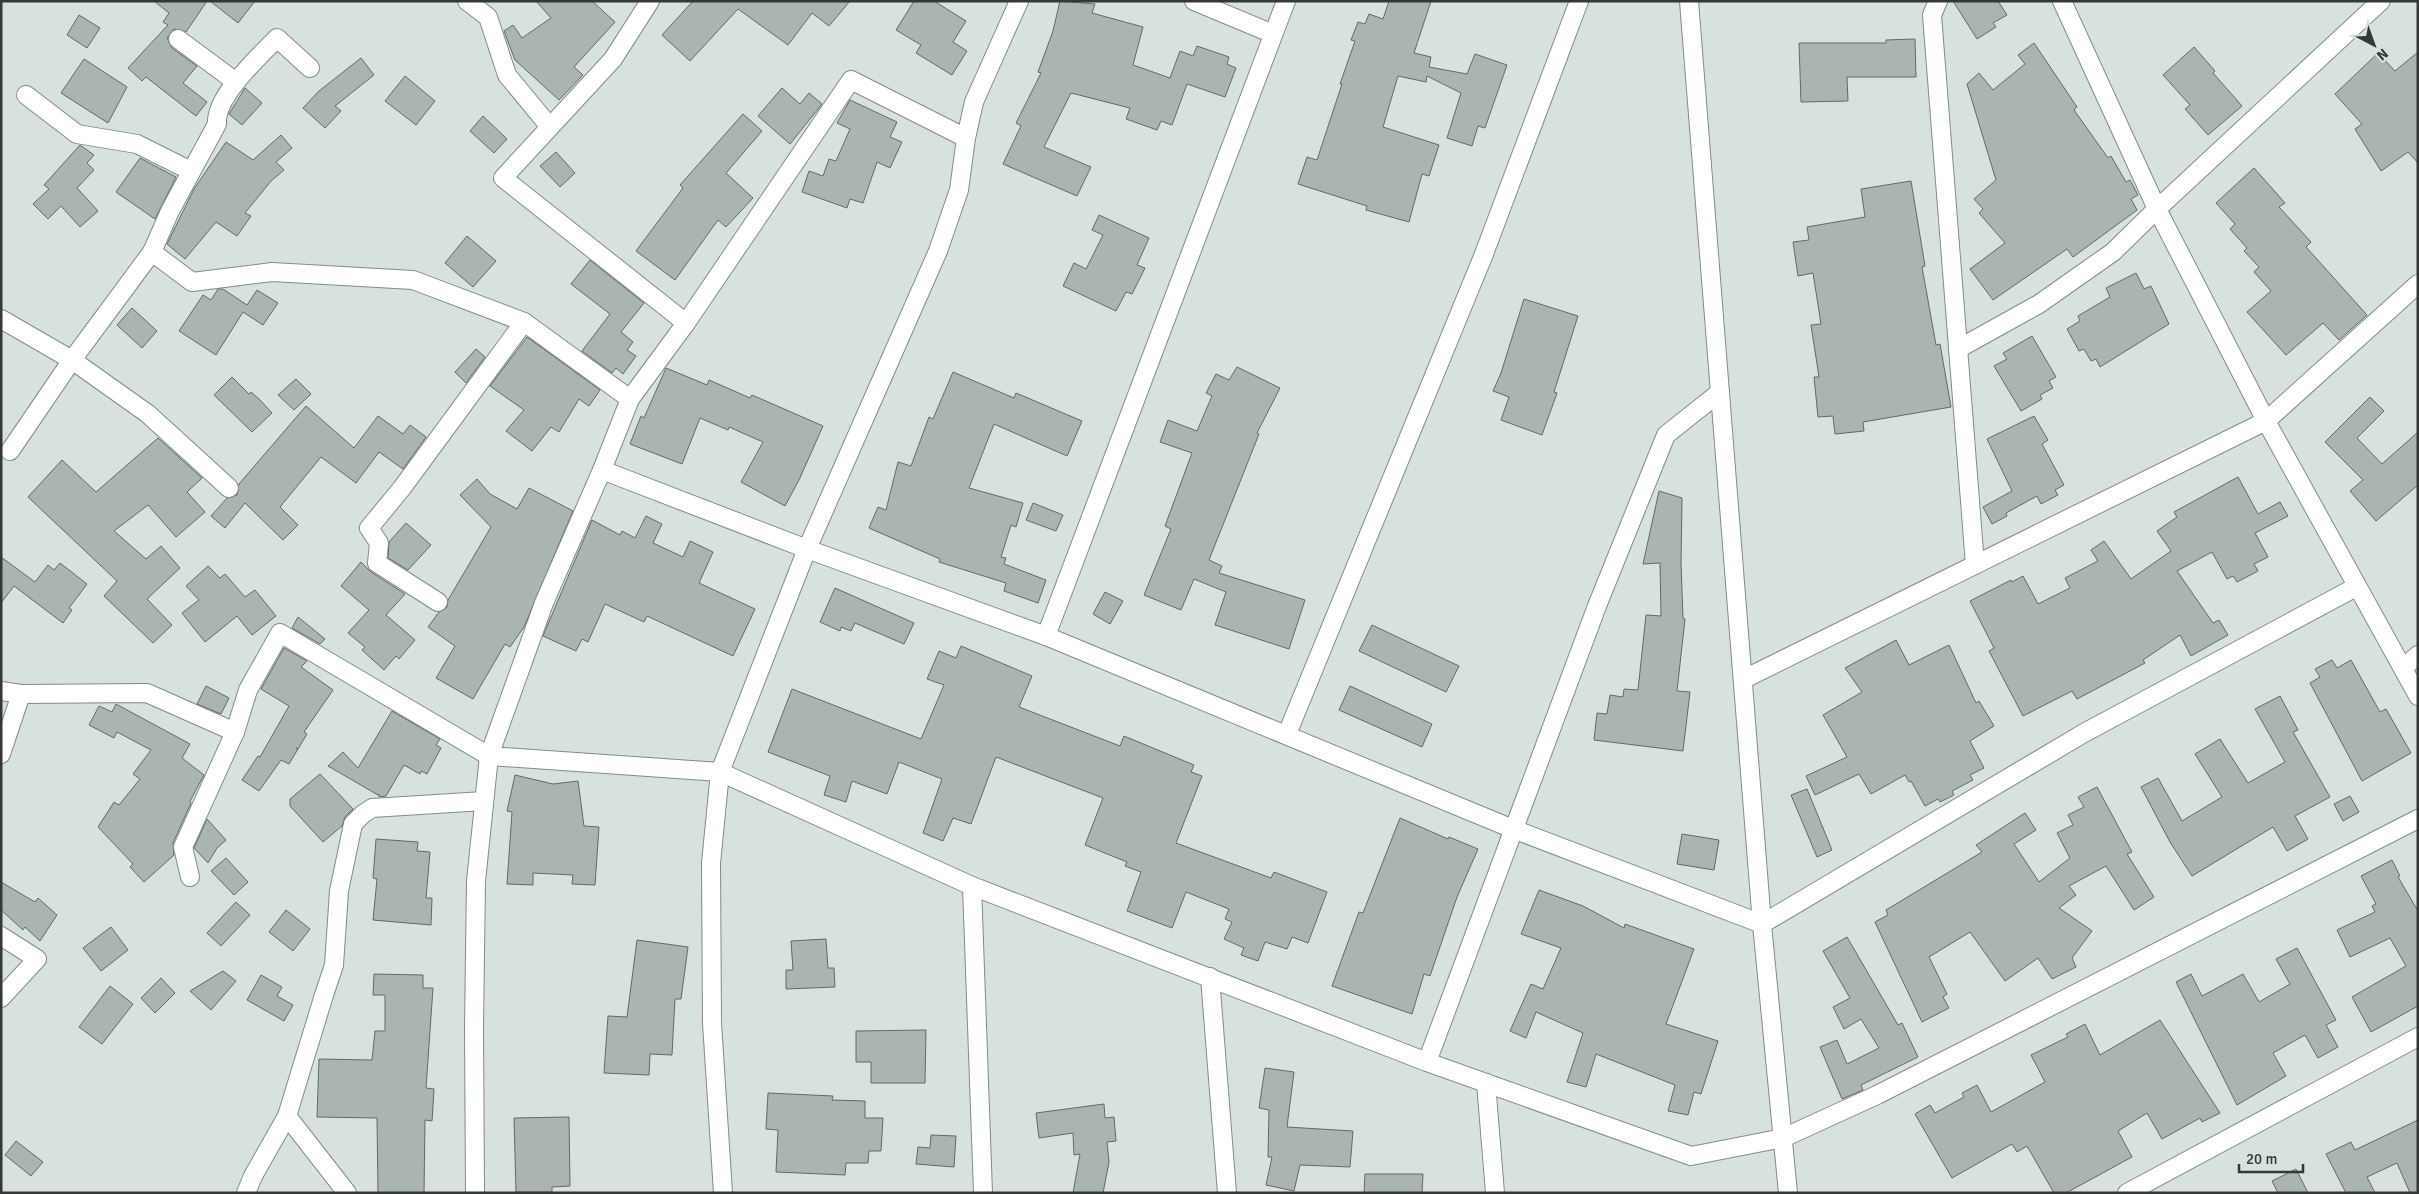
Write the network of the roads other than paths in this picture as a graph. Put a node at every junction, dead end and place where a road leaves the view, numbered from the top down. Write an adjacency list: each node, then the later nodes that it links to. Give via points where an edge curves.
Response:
1 (467, 1): 16 (street, via 488,17 507,75)
2 (650, 1): 16 (street, via 613,59)
3 (1020, 1): 17 (street, via 974,102)
4 (1194, 1): 11 (street)
5 (1286, 1): 11 (street)
6 (1579, 1): 45 (street, via 1484,254)
7 (1688, 1): 27 (street)
8 (1938, 1): 25 (street, via 1932,15)
9 (2381, 1): 19 (street)
10 (2064, 2): 19 (street)
11 (1272, 34): 37 (street)
12 (178, 39): 14 (street)
13 (310, 68): 14 (street, via 277,38)
14 (236, 82): 18 (street, via 216,114 217,124)
15 (26, 95): 18 (street, via 77,134 137,144)
16 (550, 127): 24 (street, via 503,178)
17 (966, 138): 24 (street, via 852,80); 33 (street, via 959,190 938,251)
18 (191, 171): 20 (street)
19 (2156, 209): 25 (street, via 2113,252 2039,304); 29 (street)
20 (152, 252): 23 (street, via 192,282 272,272 413,280); 26 (street)
21 (2418, 284): 29 (street)
22 (1, 319): 26 (street)
23 (524, 322): 28 (street); 36 (street, via 369,528 379,543 377,562)
24 (686, 323): 28 (street)
25 (1958, 349): 34 (street)
26 (72, 360): 30 (street); 32 (street, via 148,414)
27 (1720, 392): 40 (street); 51 (street, via 1666,435)
28 (630, 399): 31 (street)
29 (2266, 421): 34 (street); 35 (street)
30 (10, 451)
31 (602, 470): 33 (street); 47 (street, via 544,604)
32 (229, 488)
33 (807, 549): 37 (street); 48 (street)
34 (1975, 565): 40 (street)
35 (2356, 587): 39 (street); 54 (street, via 2084,733)
36 (438, 602)
37 (1046, 636): 45 (street)
38 (2418, 654): 39 (street)
39 (2403, 668): 43 (street)
40 (1744, 679): 54 (street)
41 (1, 691): 42 (street)
42 (21, 694): 44 (street, via 147,693); 46 (street)
43 (2418, 696)
44 (235, 732): 47 (street, via 248,690 280,633); 52 (street, via 182,847)
45 (1287, 734): 51 (street)
46 (1, 754)
47 (489, 756): 48 (street); 49 (street)
48 (720, 772): 53 (street); 66 (street, via 711,873 712,1023)
49 (484, 801): 61 (street, via 372,808 353,824 339,891 334,965); 65 (street, via 476,881)
50 (2418, 819): 62 (street, via 1877,1095)
51 (1513, 829): 54 (street); 59 (street)
52 (190, 877)
53 (972, 886): 56 (street); 67 (street)
54 (1762, 924): 62 (street)
55 (1, 936): 57 (street, via 37,959)
56 (1210, 977): 59 (street); 68 (street)
57 (1, 998)
58 (2418, 1037): 71 (street)
59 (1427, 1062): 60 (street)
60 (1486, 1083): 62 (street, via 1691,1156); 69 (street)
61 (287, 1116): 63 (street); 64 (street)
62 (1783, 1138): 70 (street)
63 (246, 1193)
64 (347, 1193)
65 (475, 1193)
66 (723, 1193)
67 (983, 1193)
68 (1227, 1193)
69 (1495, 1193)
70 (1788, 1193)
71 (2127, 1193)

